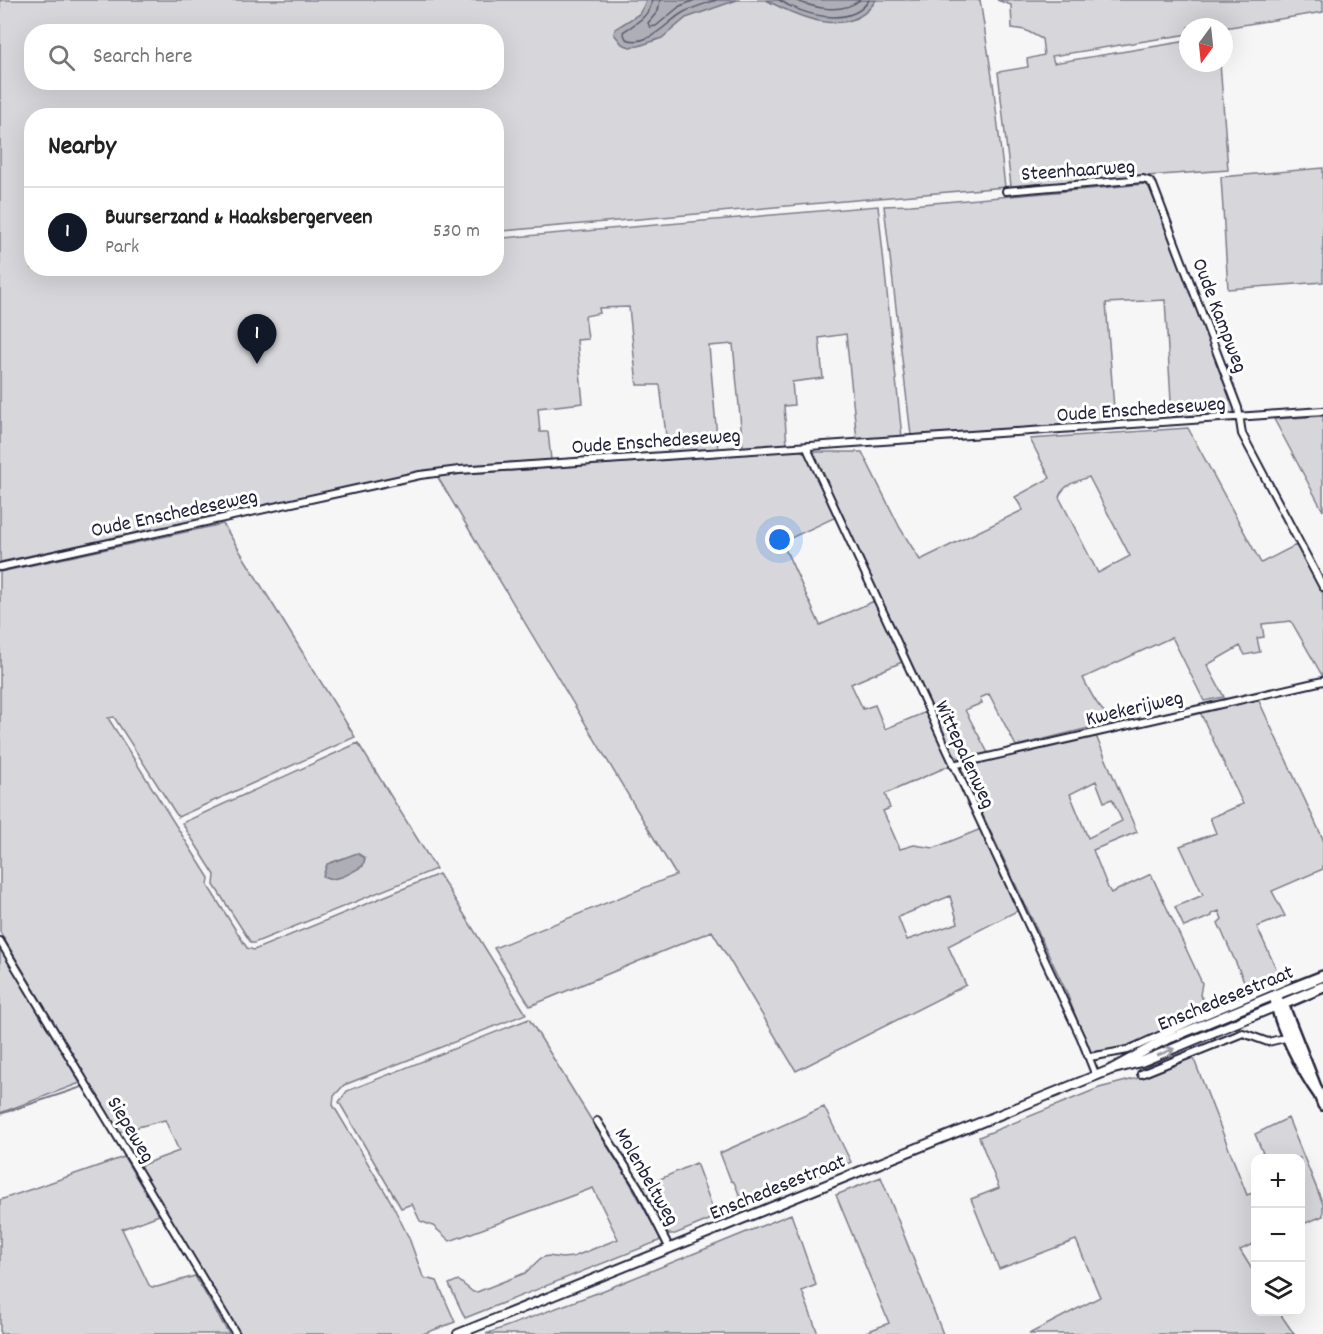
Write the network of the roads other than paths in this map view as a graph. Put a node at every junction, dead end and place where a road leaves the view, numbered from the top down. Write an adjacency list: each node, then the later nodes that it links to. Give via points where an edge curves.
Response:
1 (1151, 183): 2 (street, Steenhaarweg, via 1143,179); 4 (street, Oude Kampweg, via 1222,364)
2 (1006, 191)
3 (1323, 411): 4 (street, Oude Enschedeseweg)
4 (1239, 418): 5 (street, Oude Enschedeseweg); 7 (street, Oude Kampweg, via 1242,434)
5 (806, 446): 6 (street, Oude Enschedeseweg, via 420,475); 9 (street, Wittepalenweg)
6 (0, 567)
7 (1323, 587)
8 (1323, 681): 9 (street, Kwekerijweg)
9 (953, 765): 17 (street, Wittepalenweg)
10 (0, 941): 24 (street, Siepeweg)
11 (1323, 976): 14 (main road, Enschedesestraat)
12 (1288, 980): 17 (street, Enschedesestraat, via 1128,1050)
13 (1323, 987): 15 (main road, Enschedesestraat)
14 (1275, 995): 15 (main road); 18 (street, Enschedesestraat, via 1161,1042)
15 (1279, 1005): 16 (main road); 18 (street, Enschedesestraat, one-way to 15, via 1141,1062)
16 (1293, 1036): 19 (street, Enschedesestraat, via 1268,1042 1243,1033); 21 (main road)
17 (1090, 1057): 20 (street, Wittepalenweg)
18 (1110, 1070): 20 (street, Enschedesestraat)
19 (1141, 1074)
20 (1096, 1076): 23 (street, Enschedesestraat)
21 (1321, 1100)
22 (597, 1121): 23 (street, Molenbeltweg, via 639,1188)
23 (670, 1249): 25 (street, Enschedesestraat)
24 (236, 1334)
25 (458, 1334)

